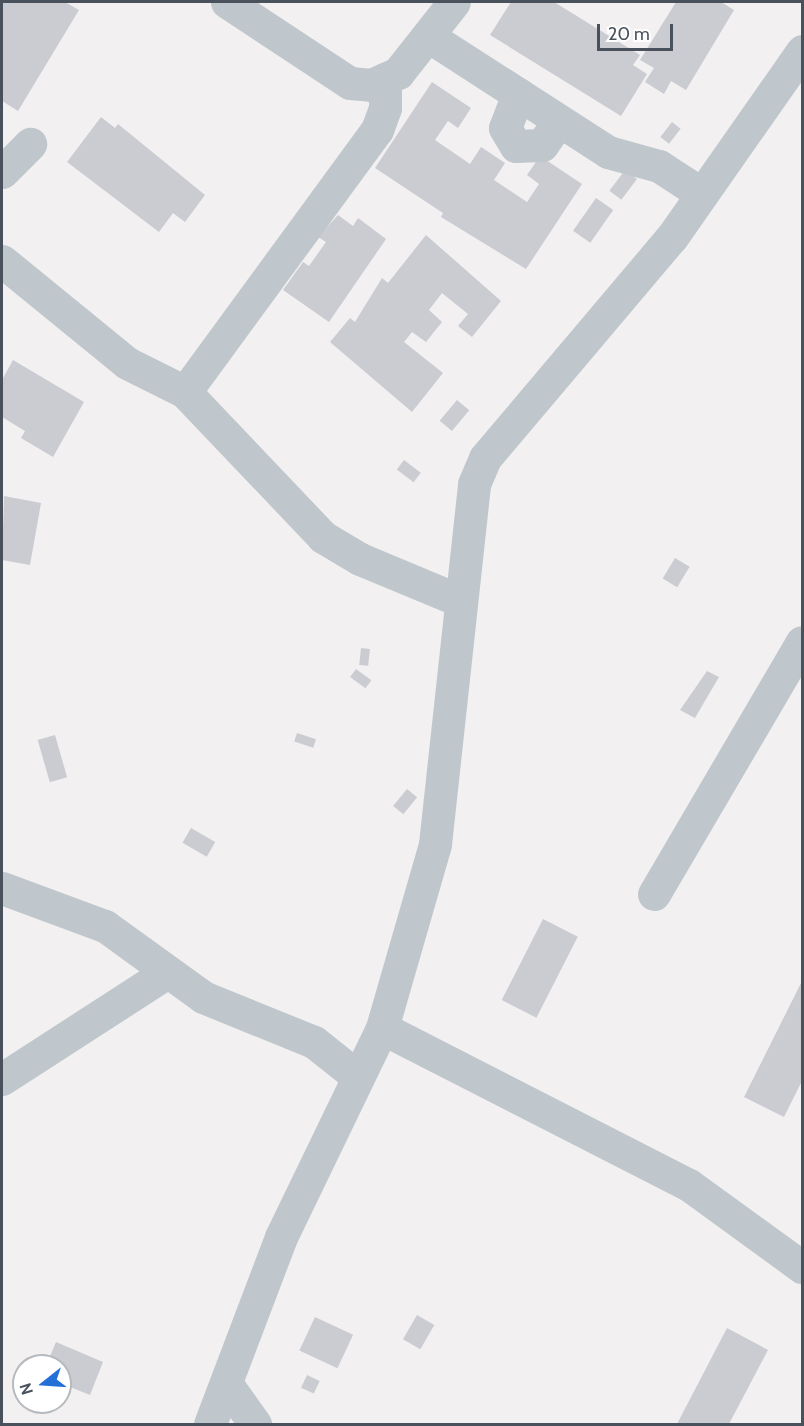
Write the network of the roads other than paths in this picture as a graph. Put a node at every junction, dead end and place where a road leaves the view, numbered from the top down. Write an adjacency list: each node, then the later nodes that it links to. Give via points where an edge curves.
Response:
1 (227, 2): 5 (street, via 350,83 371,86)
2 (454, 2): 3 (street)
3 (428, 36): 5 (street, via 398,73); 6 (street)
4 (802, 51): 10 (street)
5 (385, 79): 12 (street, via 385,108 377,130)
6 (519, 94): 7 (street); 7 (street, via 505,128 516,146 542,145)
7 (559, 121): 10 (street, via 608,152 659,166)
8 (30, 144): 9 (street)
9 (2, 172)
10 (702, 194): 13 (street, via 485,458 474,484)
11 (2, 261): 12 (street, via 127,363)
12 (185, 392): 13 (street, via 323,537 360,559)
13 (461, 601): 18 (street, via 435,844)
14 (802, 642): 16 (street)
15 (2, 888): 17 (street, via 105,926)
16 (654, 894)
17 (166, 973): 19 (street, via 203,997 314,1042); 20 (street)
18 (382, 1028): 19 (street); 21 (street, via 689,1185)
19 (358, 1077): 22 (street, via 281,1237)
20 (2, 1078)
21 (802, 1268)
22 (228, 1386): 23 (street); 24 (street)
23 (210, 1425)
24 (255, 1425)

